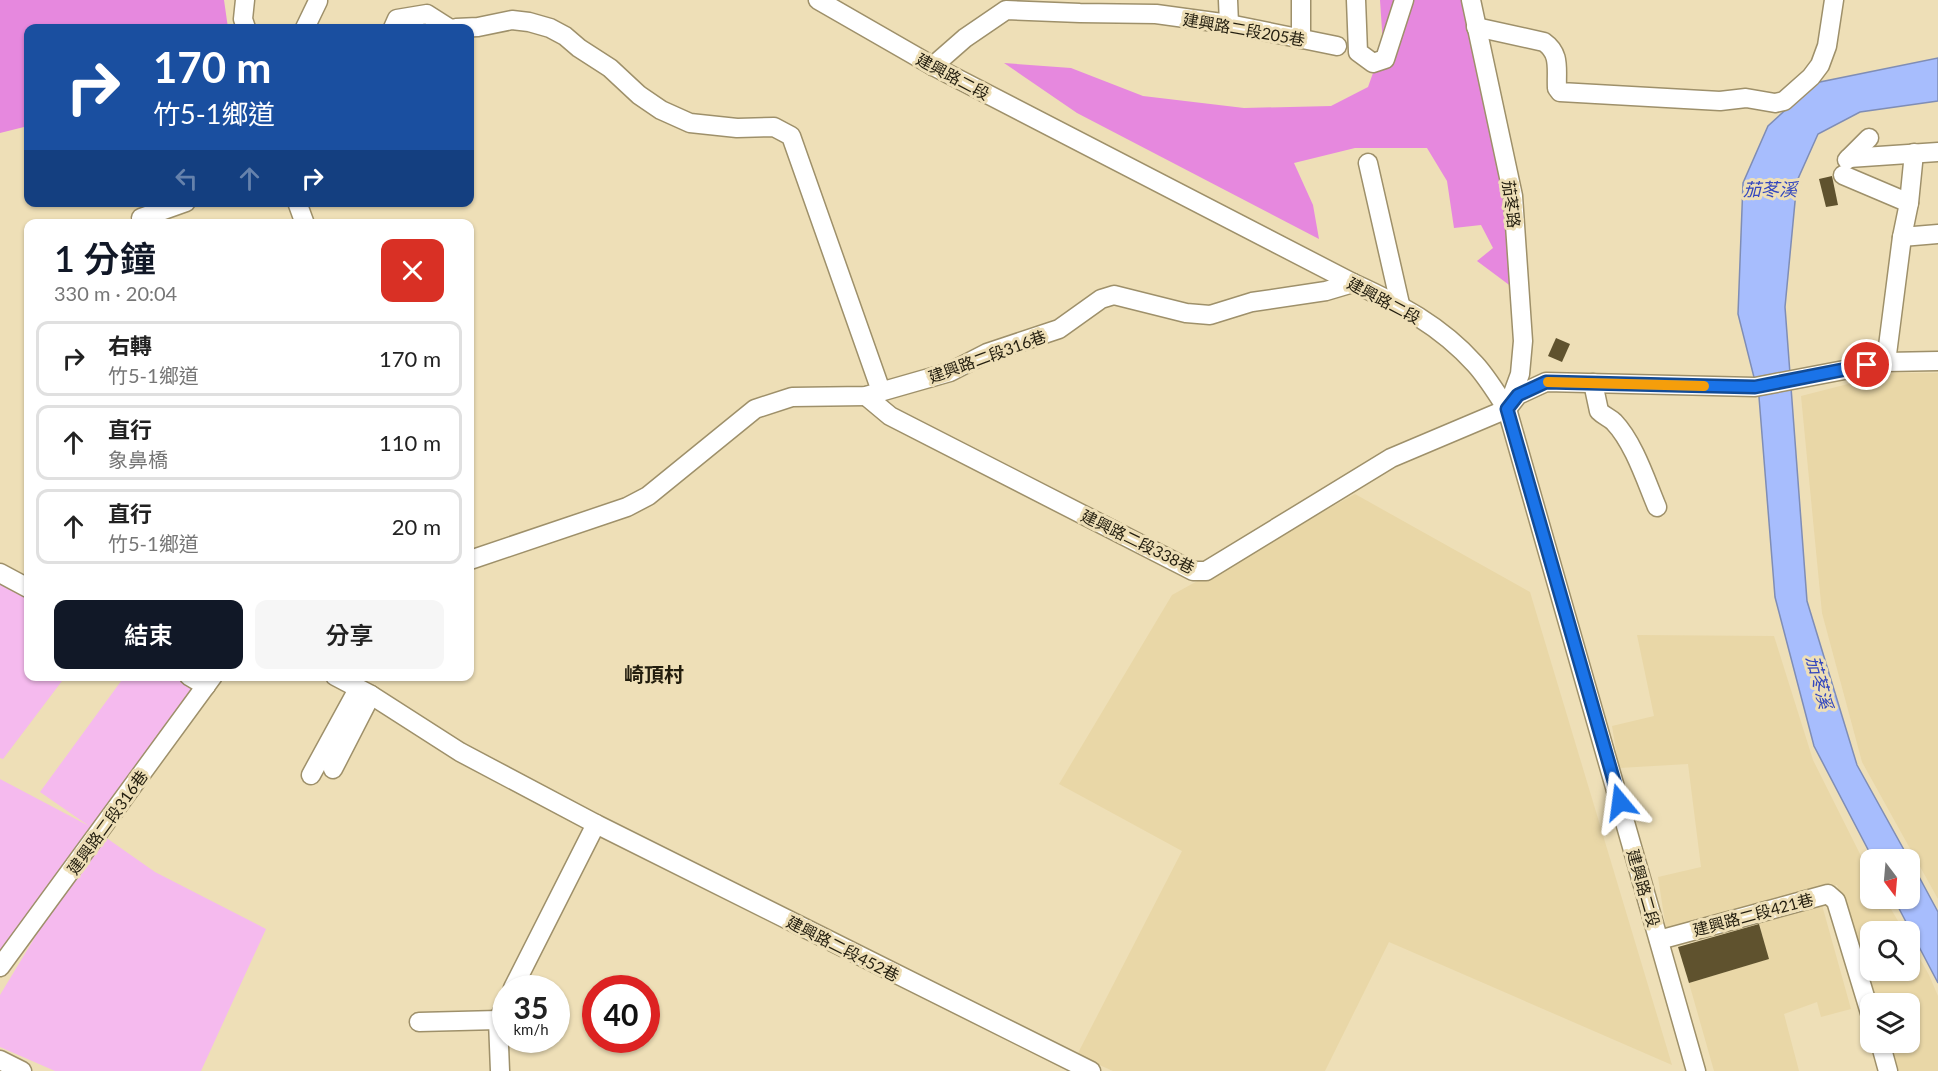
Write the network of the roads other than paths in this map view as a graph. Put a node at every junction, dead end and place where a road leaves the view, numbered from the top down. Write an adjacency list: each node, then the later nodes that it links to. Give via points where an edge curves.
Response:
1 (245, 0): 13 (street)
2 (818, 0): 22 (street, 建興路二段)
3 (1228, 0): 17 (street)
4 (1301, 0): 20 (street)
5 (1356, 0): 6 (street, via 1358,52 1373,63 1385,59)
6 (1404, 0)
7 (1471, 0): 19 (street, 茄苳路)
8 (1834, 0): 19 (street, via 1820,65 1784,101 1775,103 1746,98 1720,101 1560,92 1556,56 1544,42)
9 (318, 2): 14 (street)
10 (1006, 5): 11 (street, 建興路二段205巷); 22 (street, 建興路二段205巷)
11 (1080, 7): 12 (street, 建興路二段205巷)
12 (1156, 7): 17 (street, 建興路二段205巷)
13 (245, 24)
14 (307, 24)
15 (395, 24): 16 (street, via 427,14)
16 (443, 24)
17 (1229, 24): 20 (street, 建興路二段205巷)
18 (474, 27): 36 (street, via 512,20 550,28 610,68 661,110 690,123 774,127 791,136)
19 (1476, 27): 37 (street, 茄苳路, via 1513,196 1523,341 1520,374)
20 (1301, 39): 21 (street, 建興路二段205巷)
21 (1337, 46)
22 (933, 66): 31 (street, 建興路二段)
23 (1869, 138): 26 (street)
24 (1938, 152): 25 (street)
25 (1914, 153): 26 (street); 28 (street)
26 (1849, 158): 28 (street, via 1844,166 1845,182)
27 (1368, 163): 32 (street)
28 (1909, 203): 30 (street)
29 (1938, 234): 30 (street)
30 (1902, 237): 34 (street)
31 (1353, 283): 32 (street, 建興路二段); 36 (street, 建興路二段316巷, via 1252,302 1210,315 1114,295 1101,299 1044,336 987,353 950,372)
32 (1400, 304): 37 (street, 建興路二段, via 1476,364)
33 (1938, 361): 34 (street, 建興路二段338巷)
34 (1886, 362): 35 (street, 建興路二段338巷, via 1755,387)
35 (1593, 383): 37 (street, 建興路二段338巷, via 1546,382 1518,395); 38 (street, via 1599,411 1619,429)
36 (874, 393): 37 (street, 建興路二段338巷, via 890,416 1193,571 1206,571 1391,458); 39 (street, 建興路二段316巷, via 792,397 755,409 648,496 627,507)
37 (1507, 409): 48 (street, 建興路二段)
38 (1657, 507)
39 (474, 559)
40 (0, 573): 41 (street)
41 (24, 586)
42 (210, 681): 49 (street, 建興路二段316巷)
43 (344, 681): 44 (street, 建興路二段452巷)
44 (364, 692): 45 (street); 46 (street); 47 (street, 建興路二段452巷, via 460,752)
45 (333, 769)
46 (311, 775)
47 (596, 824): 50 (street); 59 (street, 建興路二段452巷)
48 (1659, 940): 51 (street, 建興路二段421巷, via 1828,894 1836,901); 60 (street, 建興路二段)
49 (0, 967)
50 (520, 975)
51 (1864, 993)
52 (492, 1013): 53 (street)
53 (419, 1022)
54 (501, 1053): 58 (street)
55 (1883, 1053): 61 (street)
56 (0, 1060): 57 (street)
57 (22, 1071)
58 (500, 1071)
59 (1091, 1071)
60 (1696, 1071)
61 (1888, 1071)

